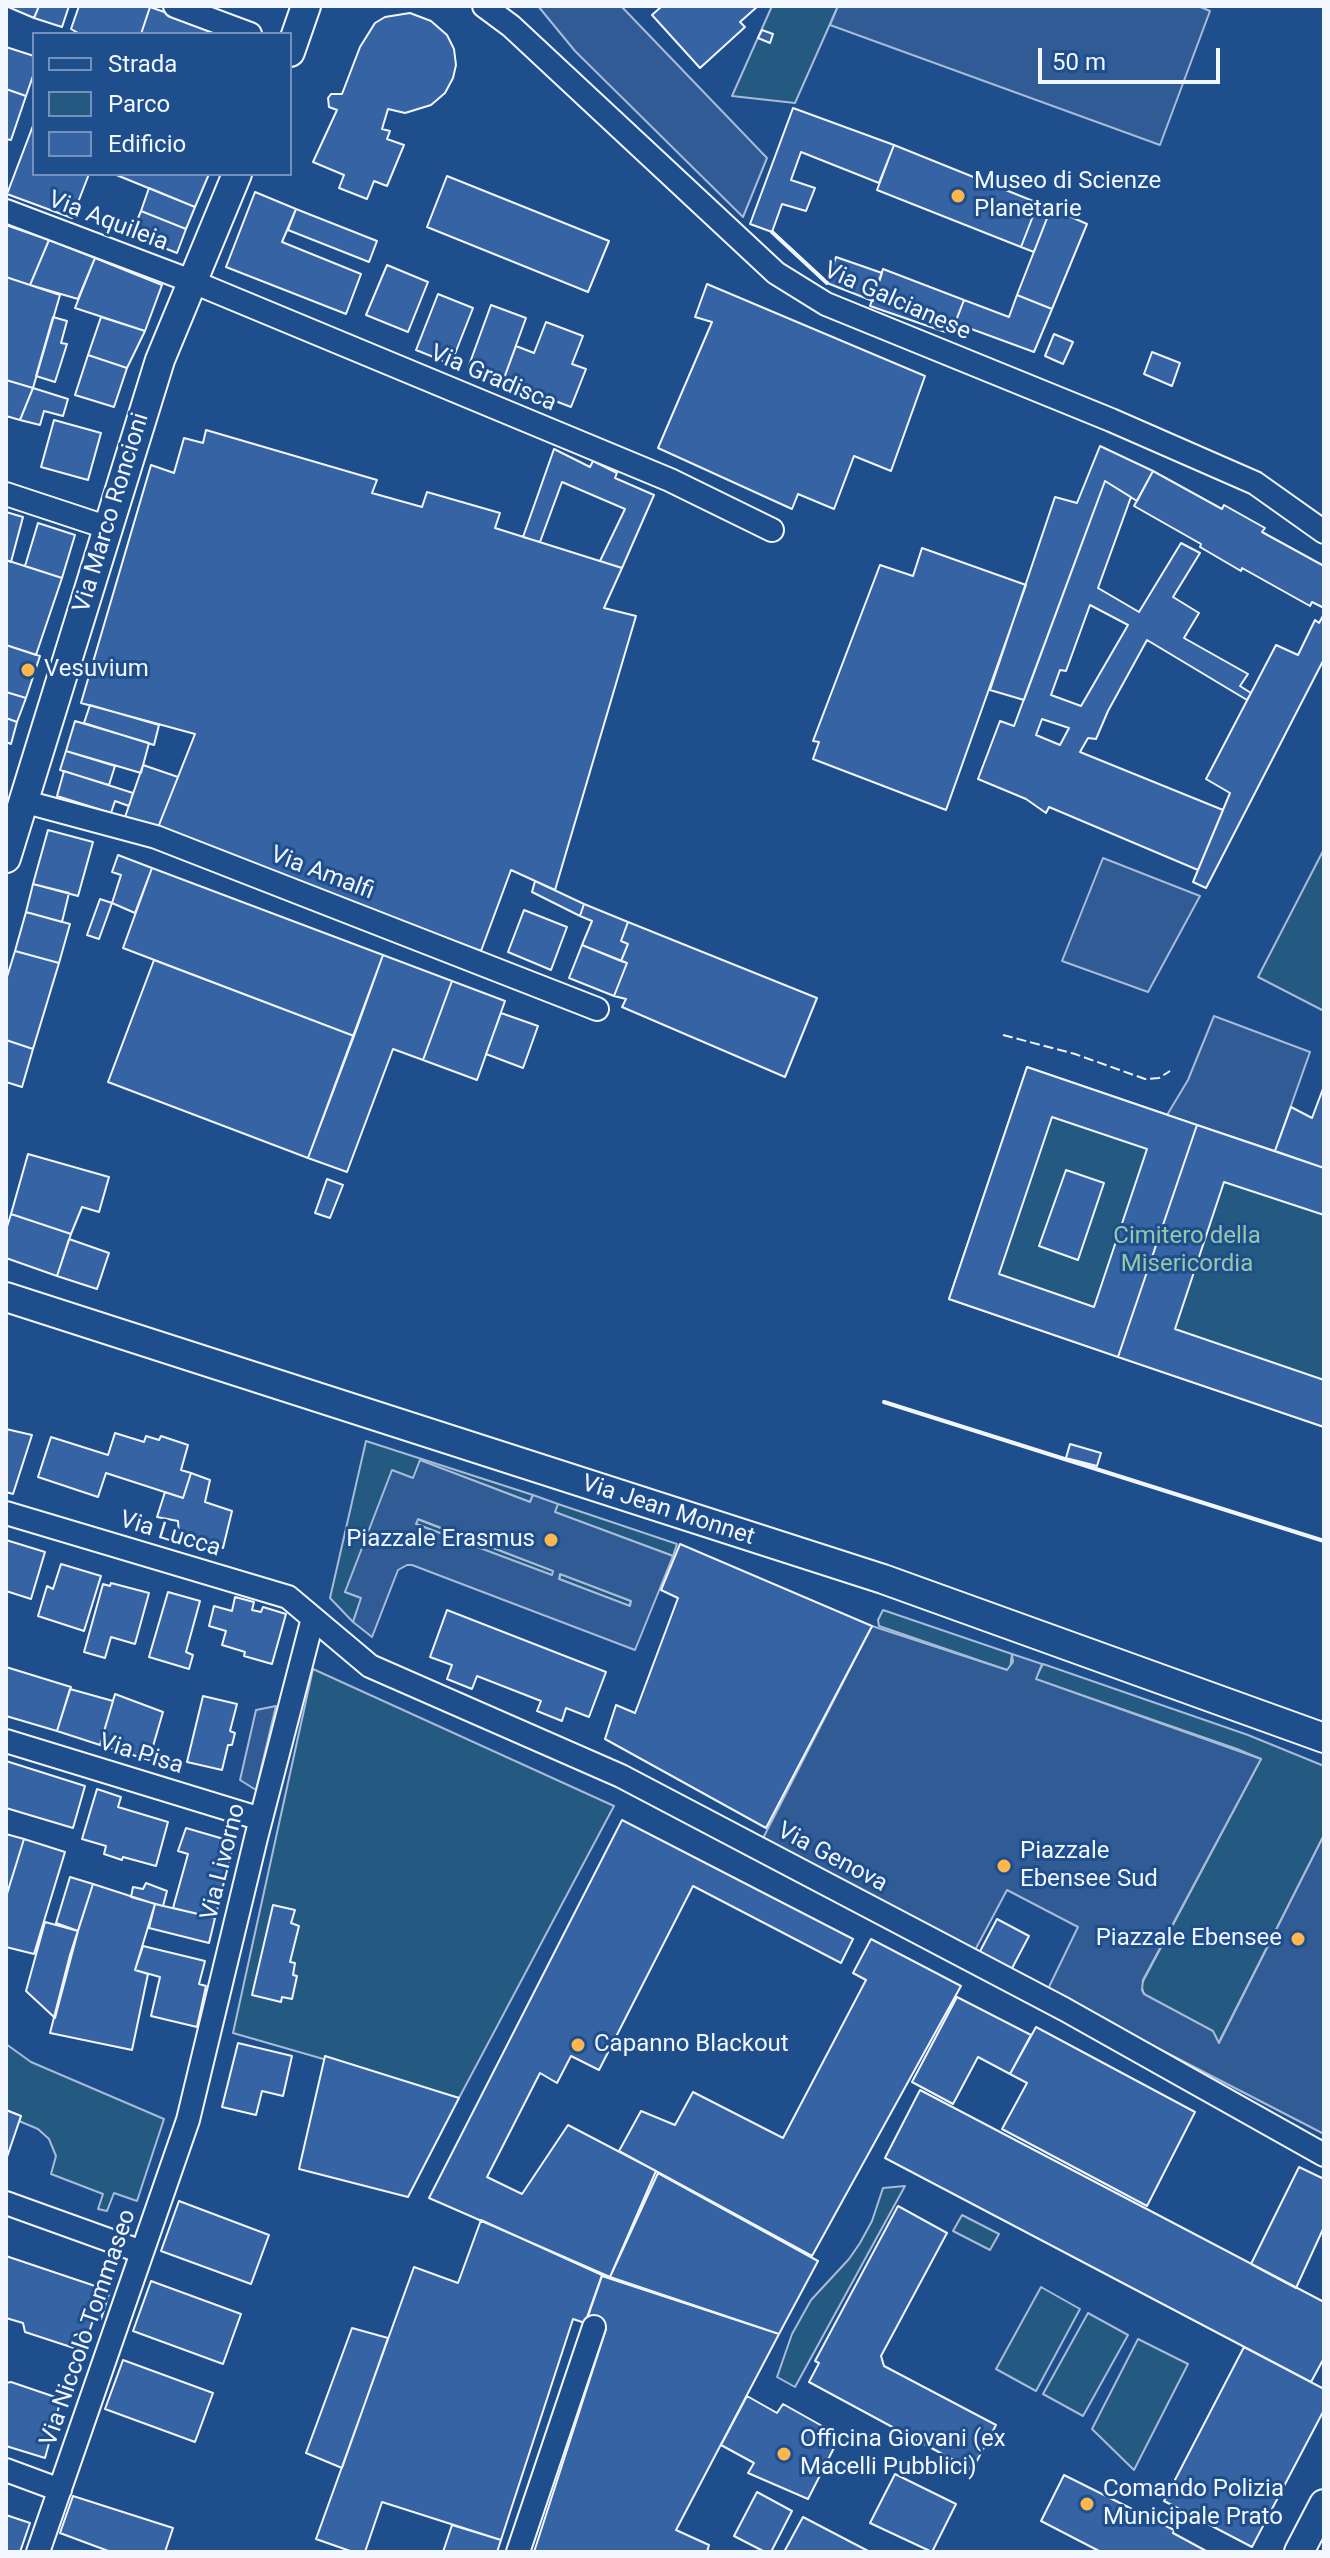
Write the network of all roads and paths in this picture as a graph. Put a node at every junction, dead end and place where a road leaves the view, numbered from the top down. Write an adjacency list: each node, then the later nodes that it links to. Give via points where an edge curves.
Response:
1 (175, 6): 7 (street)
2 (285, 6): 8 (street)
3 (306, 6): 9 (street)
4 (327, 6): 9 (street)
5 (484, 6): 6 (street, Via Galcianese)
6 (506, 16): 16 (street, Via Galcianese, via 776,273 826,304 1255,483)
7 (245, 32)
8 (290, 32)
9 (292, 46)
10 (236, 176): 12 (street, Via Marco Roncioni)
11 (6, 211): 12 (street, Via Aquileia)
12 (191, 281): 14 (street, Via Marco Roncioni); 15 (street, Via Gradisca, via 670,480)
13 (6, 494): 14 (street)
14 (106, 527): 17 (street, Via Marco Roncioni)
15 (772, 530)
16 (1324, 532)
17 (22, 801): 18 (street, Via Marco Roncioni); 19 (street, Via Amalfi, via 156,837)
18 (6, 858)
19 (597, 1009)
20 (7, 1296): 23 (street, Via Jean Monnet, via 883,1579)
21 (6, 1513): 22 (street, Via Lucca, via 288,1597)
22 (313, 1618): 25 (street, Via Livorno); 27 (street, Via Genova, via 370,1666 621,1776 1064,2009)
23 (1324, 1738)
24 (6, 1741): 25 (street, Via Pisa)
25 (261, 1819): 26 (street, Via Livorno)
26 (188, 2120): 29 (street, Via Niccolò Tommaseo)
27 (1324, 2155)
28 (6, 2203): 29 (street)
29 (142, 2252): 32 (street, Via Niccolò Tommaseo)
30 (594, 2327): 35 (street)
31 (6, 2470): 32 (street)
32 (60, 2490): 34 (street, Via Niccolò Tommaseo)
33 (1324, 2504): 36 (street)
34 (38, 2552)
35 (518, 2552)
36 (1299, 2552)

